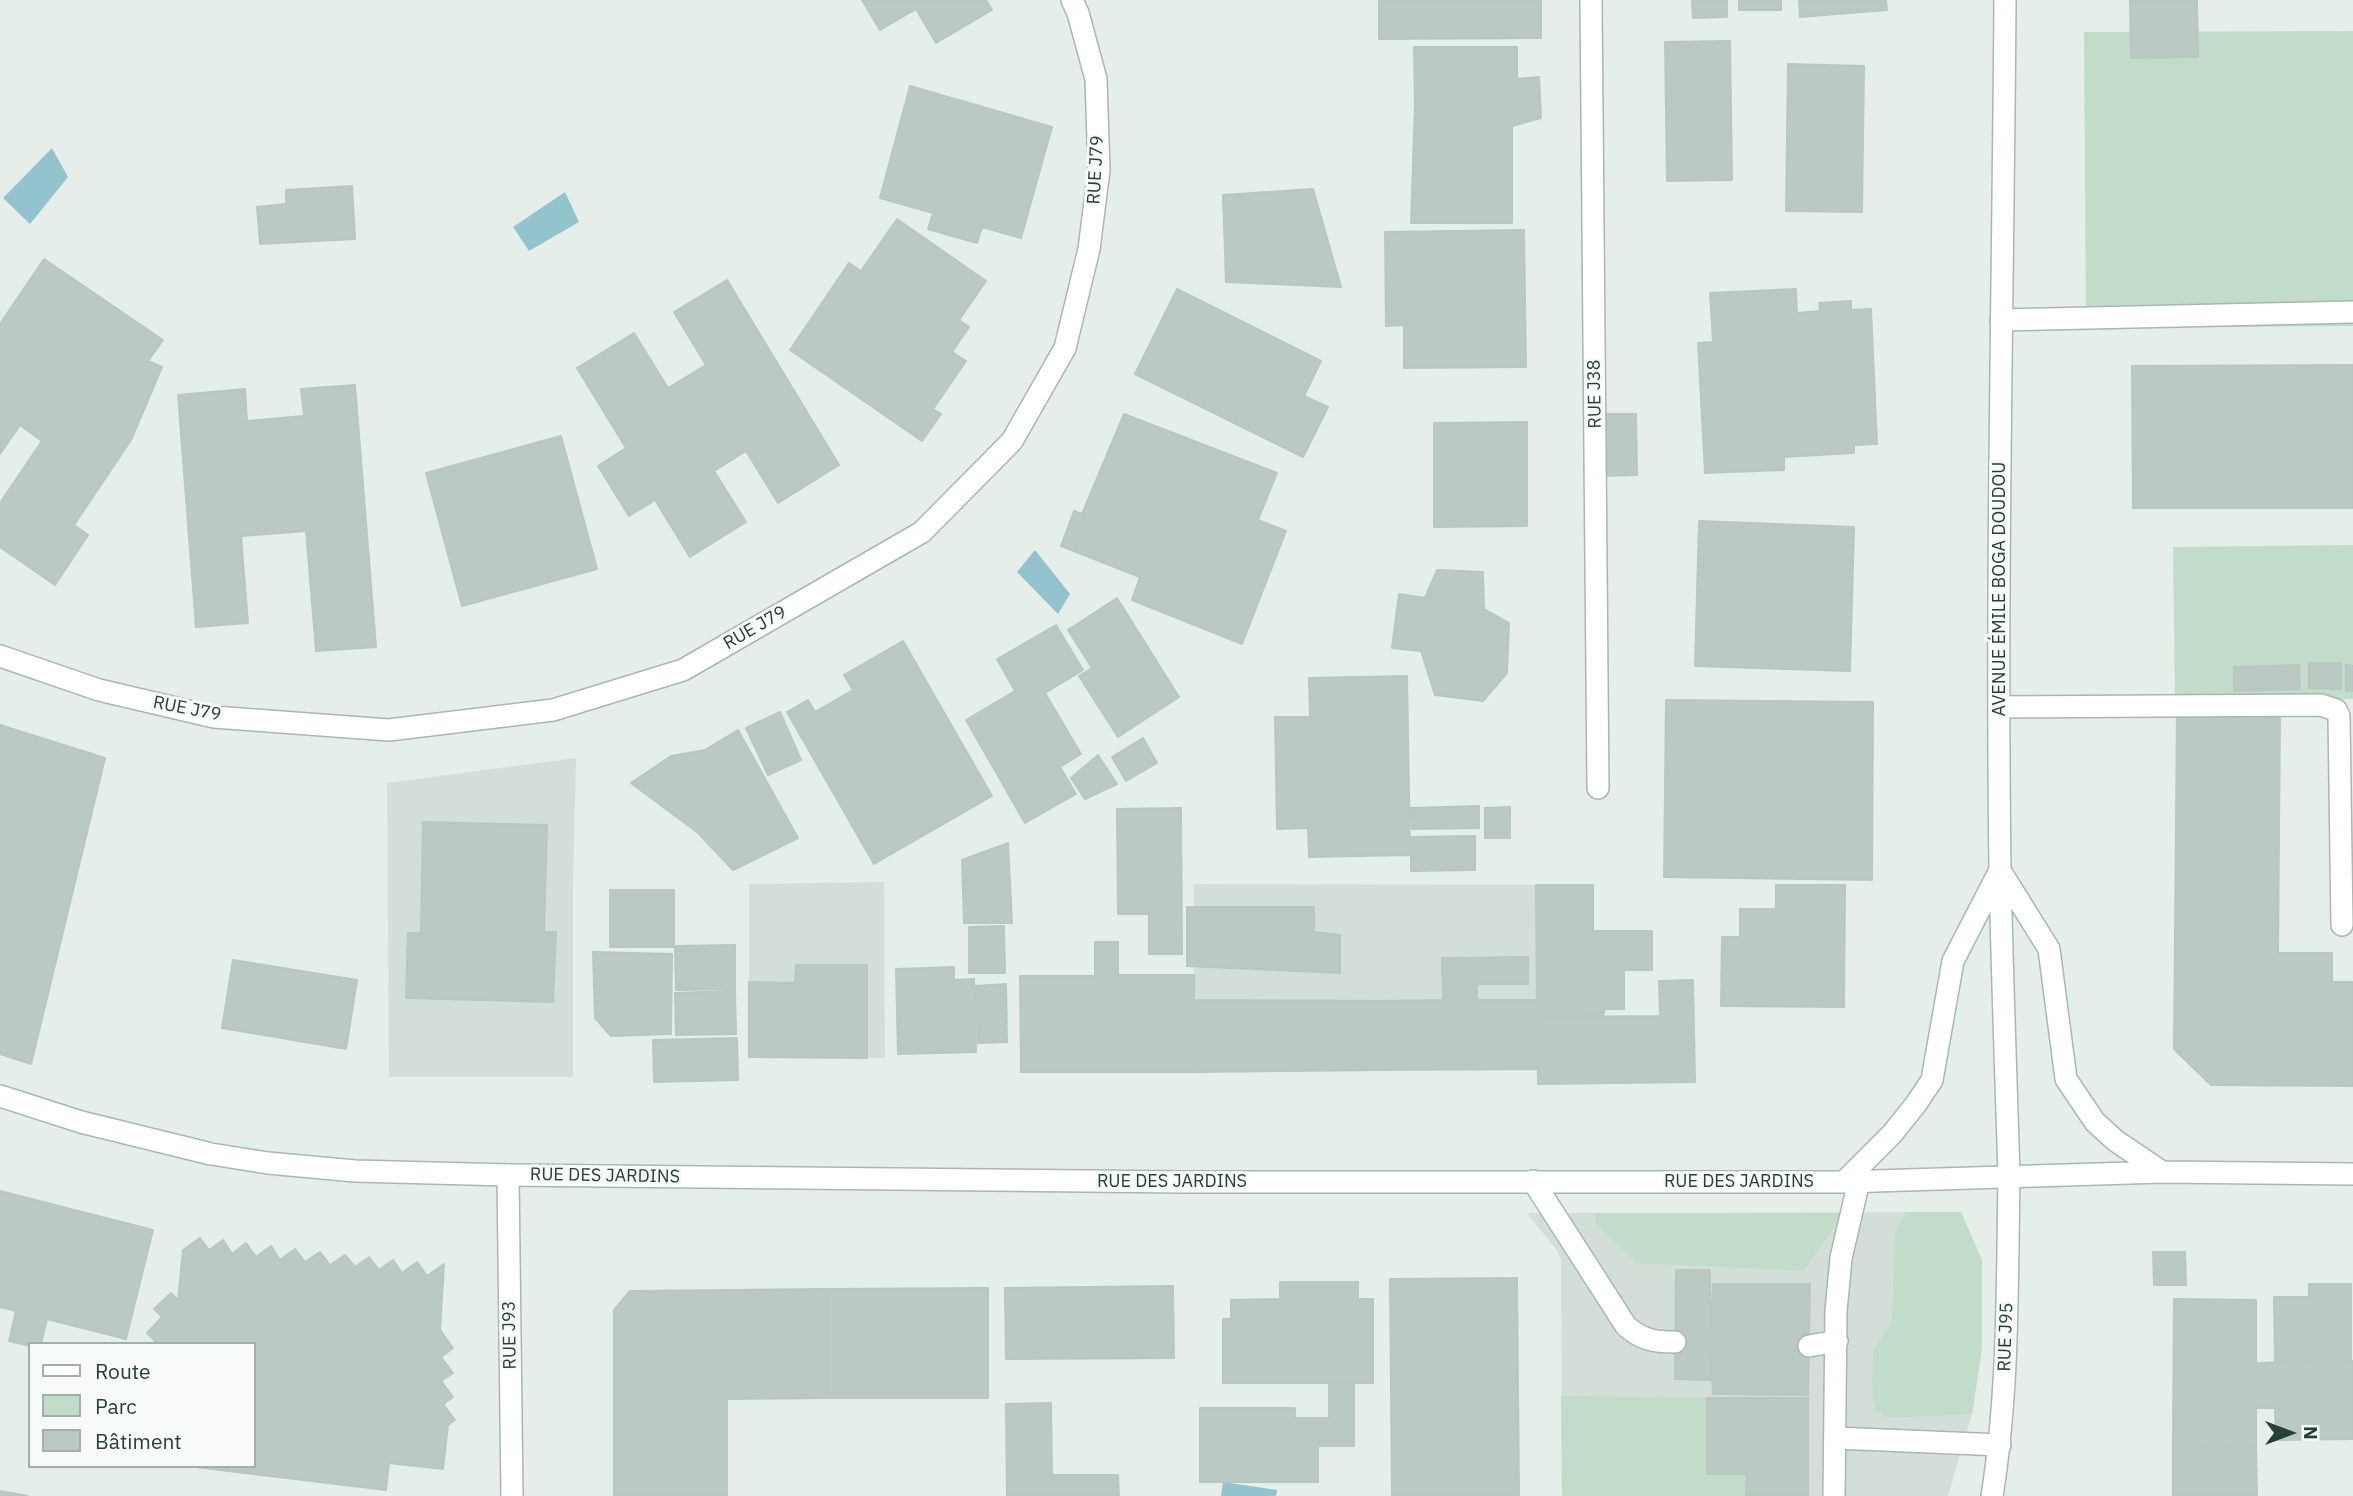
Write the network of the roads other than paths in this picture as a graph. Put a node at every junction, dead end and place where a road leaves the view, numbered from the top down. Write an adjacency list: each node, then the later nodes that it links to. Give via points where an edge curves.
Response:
1 (1072, 0): 6 (street, RUE J79, via 1096,79 1099,170 1089,248 1065,348 1012,441 922,533 682,670 553,710 389,730 214,717 99,690)
2 (1591, 0): 8 (street, RUE J38)
3 (2005, 0): 5 (street, AVENUE ÉMILE BOGA DOUDOU)
4 (2353, 312): 5 (street)
5 (2001, 320): 7 (street, AVENUE ÉMILE BOGA DOUDOU)
6 (0, 656)
7 (1999, 708): 9 (street, AVENUE ÉMILE BOGA DOUDOU); 10 (street, via 2321,705 2336,710)
8 (1598, 788)
9 (2000, 870): 12 (street, via 2049,949 2066,1079 2095,1122); 15 (street, AVENUE ÉMILE BOGA DOUDOU); 17 (street, via 1953,961 1932,1080)
10 (2342, 925)
11 (0, 1096): 14 (street, RUE DES JARDINS, via 81,1122 268,1164)
12 (2162, 1172): 13 (street, RUE DES JARDINS); 15 (street, RUE DES JARDINS)
13 (2353, 1174)
14 (508, 1175): 16 (street, RUE DES JARDINS); 23 (street, RUE J93)
15 (2009, 1177): 17 (street, RUE DES JARDINS); 22 (street, RUE J95)
16 (1533, 1181): 17 (street, RUE DES JARDINS); 19 (street, via 1626,1326 1638,1337)
17 (1852, 1182): 18 (street, via 1841,1258)
18 (1837, 1341): 20 (street); 21 (street)
19 (1675, 1342)
20 (1809, 1346)
21 (1836, 1438): 22 (street); 24 (street)
22 (2000, 1445): 25 (street, RUE J95)
23 (512, 1496)
24 (1834, 1496)
25 (1992, 1496)

